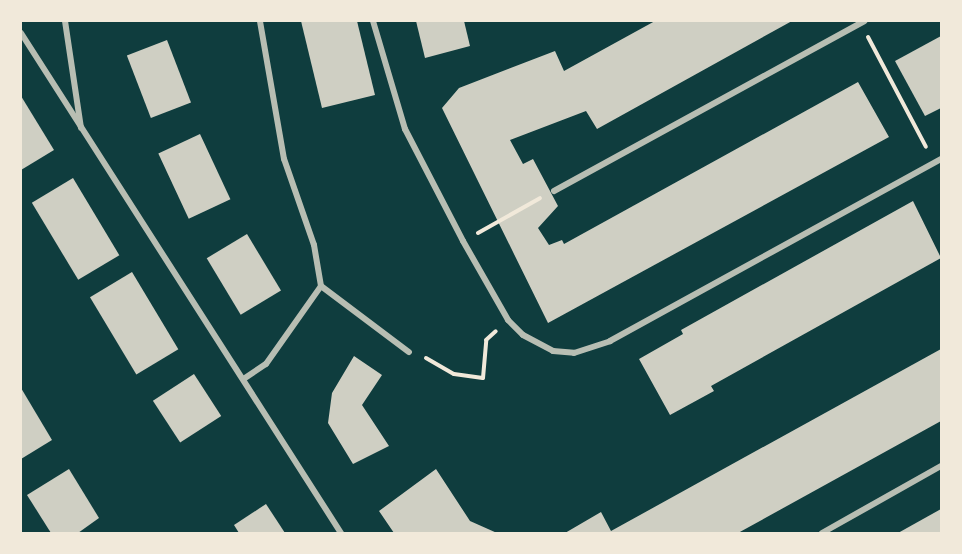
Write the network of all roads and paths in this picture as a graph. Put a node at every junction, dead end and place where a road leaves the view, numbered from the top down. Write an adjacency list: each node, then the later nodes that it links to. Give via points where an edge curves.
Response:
1 (65, 21): 6 (street)
2 (260, 21): 11 (street, via 284,159 314,245)
3 (373, 21): 10 (street, via 405,129)
4 (863, 22): 8 (path); 9 (street)
5 (21, 33): 6 (street)
6 (82, 131): 14 (street)
7 (941, 159): 8 (street)
8 (934, 163): 12 (street, via 610,341 574,353 553,351 530,340)
9 (554, 191): 10 (path)
10 (463, 241): 12 (street)
11 (321, 286): 13 (street); 14 (street, via 266,364)
12 (507, 321): 13 (path, via 486,340 483,378 454,374)
13 (409, 352)
14 (245, 378): 16 (street)
15 (941, 466): 17 (street)
16 (341, 533)
17 (822, 533)

